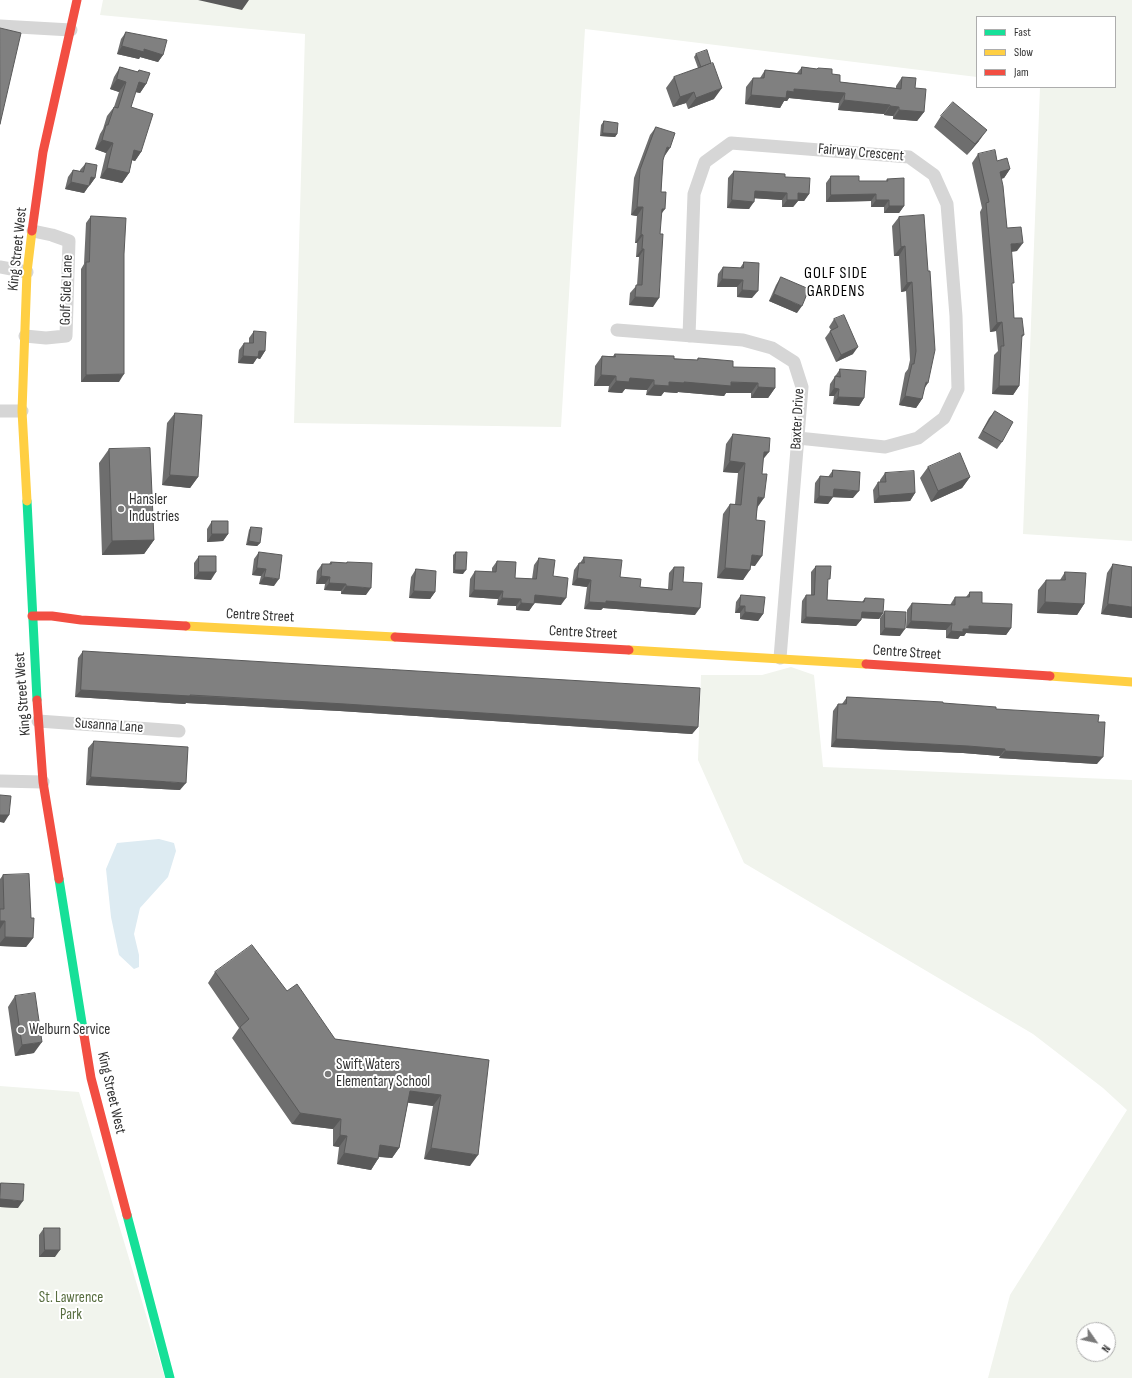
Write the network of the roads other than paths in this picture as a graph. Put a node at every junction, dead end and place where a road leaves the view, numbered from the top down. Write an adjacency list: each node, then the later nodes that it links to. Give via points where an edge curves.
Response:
1 (77, 0): 3 (main road, King Street West)
2 (0, 26): 3 (street)
3 (71, 30): 4 (main road, King Street West, via 44,152)
4 (33, 231): 6 (main road, King Street West); 8 (street, Golf Side Lane, via 69,241 66,336)
5 (0, 267): 6 (street)
6 (27, 272): 8 (main road, King Street West)
7 (617, 330): 9 (street, Baxter Drive)
8 (25, 336): 11 (main road, King Street West)
9 (689, 336): 12 (street, Baxter Drive, via 743,340 772,348 794,362 802,387); 12 (street, Fairway Crescent, via 694,194 704,162 731,143 909,157 934,175 947,204 956,316 958,389 944,418 918,438 885,447)
10 (0, 410): 11 (street)
11 (22, 411): 13 (main road, King Street West)
12 (798, 438): 14 (street, Baxter Drive)
13 (32, 616): 14 (main road, Centre Street); 16 (main road, King Street West)
14 (780, 658): 15 (main road, Centre Street)
15 (1132, 682)
16 (38, 721): 17 (street, Susanna Lane); 19 (main road, King Street West)
17 (179, 731)
18 (0, 781): 19 (street)
19 (43, 782): 20 (main road, King Street West, via 91,1078)
20 (170, 1378)

